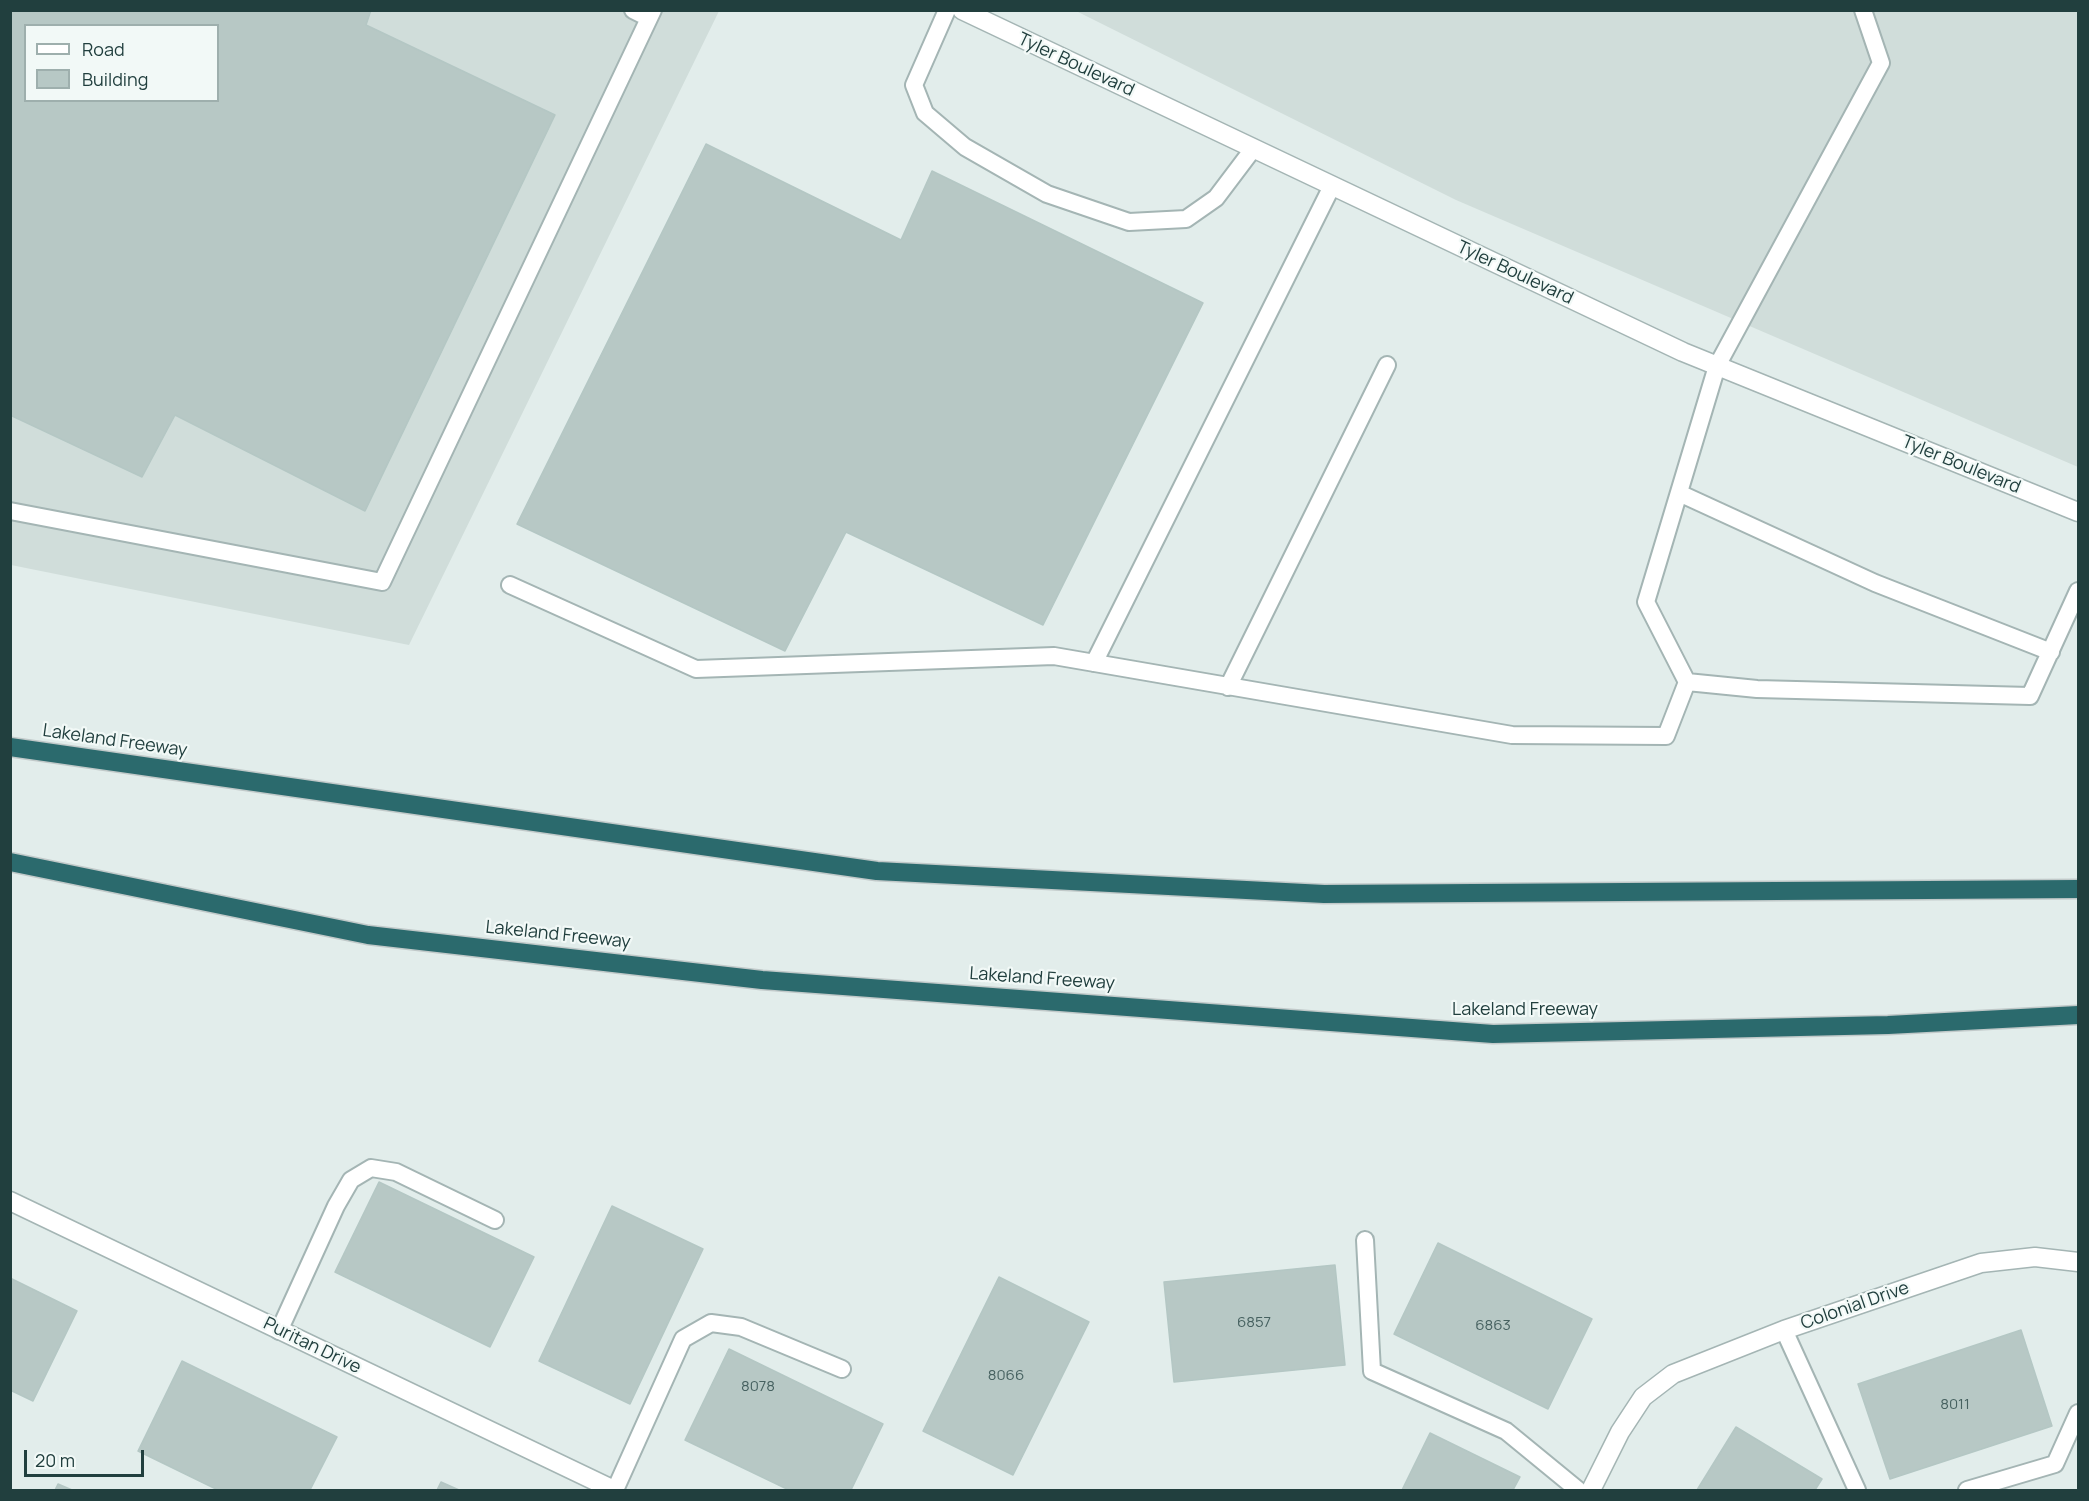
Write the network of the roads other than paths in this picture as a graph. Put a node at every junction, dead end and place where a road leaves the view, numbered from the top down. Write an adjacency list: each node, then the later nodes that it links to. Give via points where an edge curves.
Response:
1 (633, 10): 5 (lane)
2 (947, 10): 6 (lane, via 914,85 925,113 965,147 1047,194 1129,222 1186,219 1216,198)
3 (962, 10): 6 (street, Tyler Boulevard)
4 (1863, 10): 9 (lane, via 1881,63)
5 (651, 14): 11 (lane, via 382,582)
6 (1253, 149): 7 (street, Tyler Boulevard)
7 (1332, 186): 9 (street, Tyler Boulevard); 16 (lane)
8 (1387, 365): 18 (lane)
9 (1716, 366): 10 (lane); 12 (street, Tyler Boulevard)
10 (1678, 493): 15 (lane, via 1875,583); 17 (lane, via 1646,602)
11 (10, 511)
12 (2079, 512)
13 (510, 585): 16 (lane, via 696,669 1054,656)
14 (2079, 591): 15 (lane)
15 (2051, 652): 17 (lane, via 2030,696 1757,689)
16 (1094, 663): 18 (lane)
17 (1687, 682): 18 (lane, via 1666,736 1512,735)
18 (1228, 687)
19 (10, 747): 21 (highway, Lakeland Freeway, via 877,871 1323,894)
20 (10, 862): 22 (highway, Lakeland Freeway, via 368,935 762,980 1458,1032 1888,1025)
21 (2079, 889)
22 (2079, 1015)
23 (10, 1201): 28 (street, Puritan Drive)
24 (495, 1220): 28 (lane, via 396,1172 371,1168 351,1180 336,1206)
25 (1365, 1240): 32 (lane, via 1372,1371 1506,1431)
26 (2079, 1262): 27 (street, Colonial Drive, via 2035,1257 1981,1263)
27 (1784, 1330): 33 (street, Colonial Drive, via 1673,1374 1643,1397 1620,1432); 34 (lane)
28 (279, 1331): 31 (street, Puritan Drive)
29 (842, 1369): 31 (lane, via 741,1327 711,1323 683,1339)
30 (2079, 1413): 35 (lane, via 2055,1464)
31 (615, 1491)
32 (1578, 1491)
33 (1591, 1491)
34 (1857, 1491)
35 (1967, 1491)

